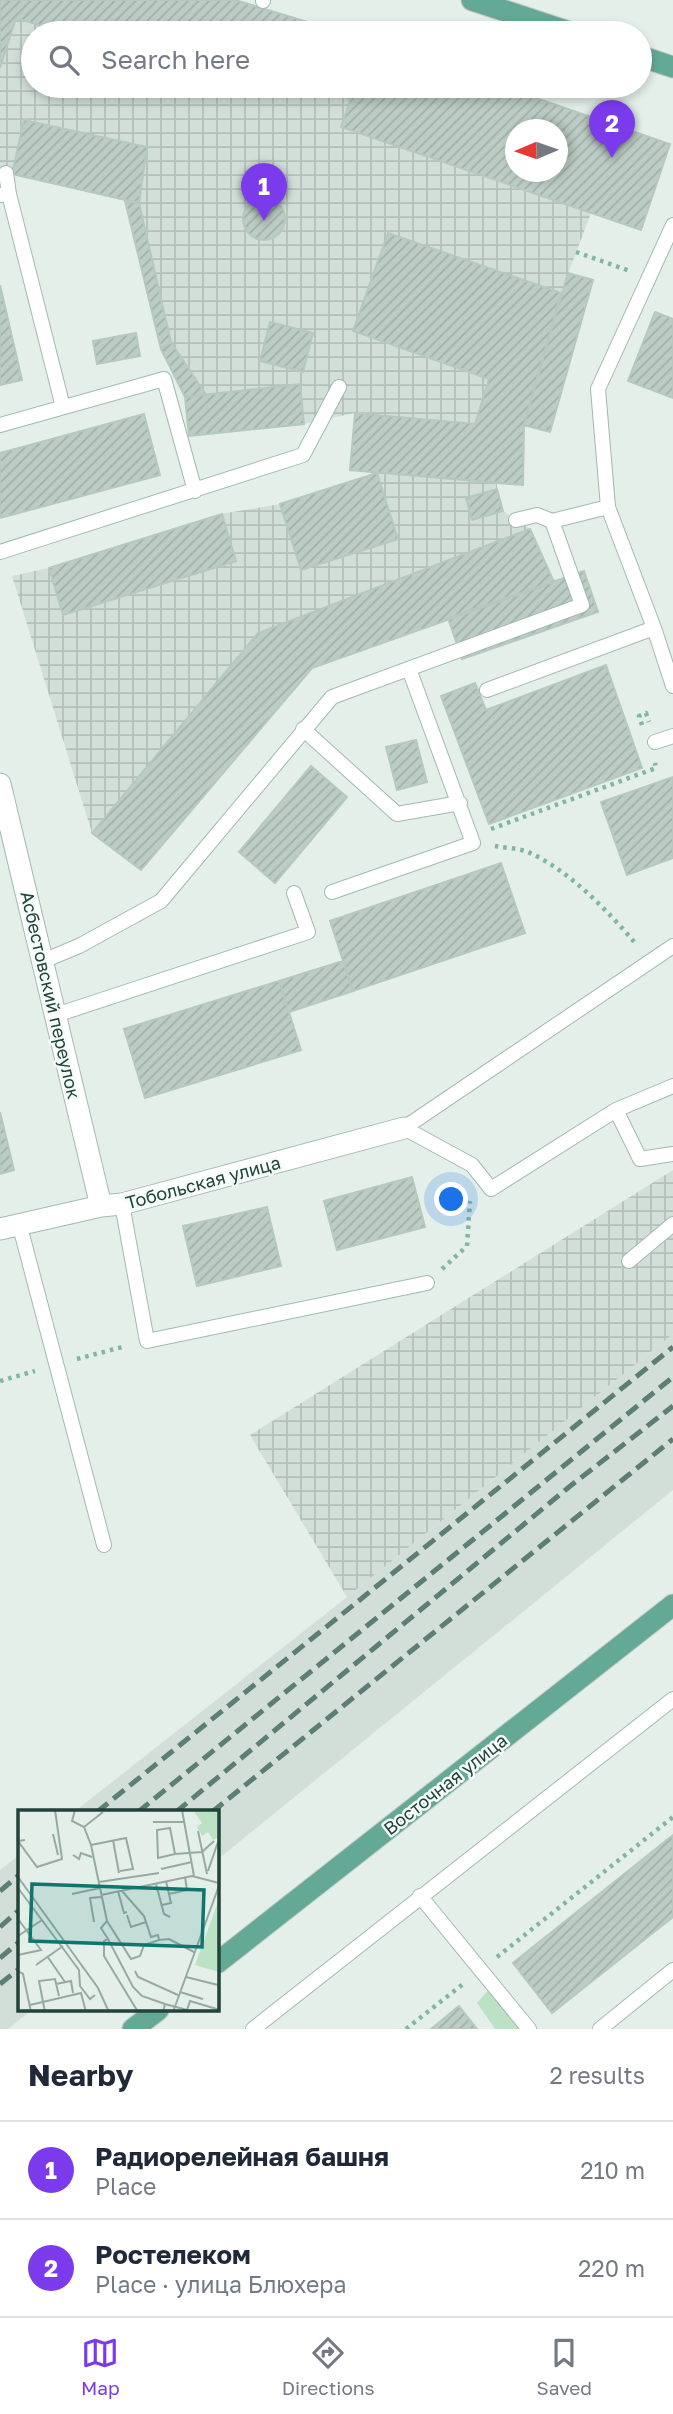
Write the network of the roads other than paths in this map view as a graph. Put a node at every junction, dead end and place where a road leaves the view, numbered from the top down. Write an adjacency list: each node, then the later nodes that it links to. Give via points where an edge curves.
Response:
1 (472, 0): 2 (main road)
2 (536, 21)
3 (652, 60): 4 (main road)
4 (673, 67)
5 (6, 173): 6 (lane)
6 (5, 195): 9 (lane)
7 (673, 225): 12 (lane, via 598,389)
8 (339, 387): 11 (lane, via 303,455)
9 (63, 407): 10 (lane); 11 (lane, via 164,379)
10 (0, 425)
11 (195, 491): 15 (lane)
12 (608, 507): 14 (lane); 16 (lane)
13 (516, 520): 14 (lane, via 537,515)
14 (552, 521): 17 (lane, via 582,605)
15 (0, 552)
16 (654, 628): 18 (lane); 19 (lane)
17 (409, 669): 20 (lane, via 332,697); 24 (lane)
18 (673, 686)
19 (487, 690)
20 (303, 729): 24 (lane, via 397,814); 28 (lane, via 161,901)
21 (673, 736): 22 (lane)
22 (655, 742)
23 (0, 785): 28 (street, Асбестовский переулок)
24 (460, 803): 25 (lane, via 472,839)
25 (332, 892)
26 (294, 893): 29 (lane, via 308,932)
27 (673, 946): 32 (lane)
28 (43, 961): 29 (street, Асбестовский переулок)
29 (56, 1015): 34 (street, Асбестовский переулок)
30 (673, 1086): 31 (lane)
31 (616, 1110): 32 (lane, via 491,1189 472,1165); 33 (lane, via 640,1159)
32 (404, 1128): 34 (street, Тобольская улица)
33 (673, 1154)
34 (111, 1205): 36 (street, Тобольская улица); 38 (lane, via 147,1341)
35 (673, 1224): 37 (lane)
36 (9, 1226): 39 (lane)
37 (629, 1261)
38 (427, 1283)
39 (104, 1545)
40 (673, 1605): 43 (main road, Восточная улица)
41 (673, 1699): 42 (lane)
42 (420, 1896): 47 (lane); 48 (lane)
43 (219, 1961)
44 (673, 1970): 49 (lane)
45 (157, 2011): 46 (main road)
46 (133, 2029)
47 (253, 2029)
48 (529, 2029)
49 (600, 2029)

